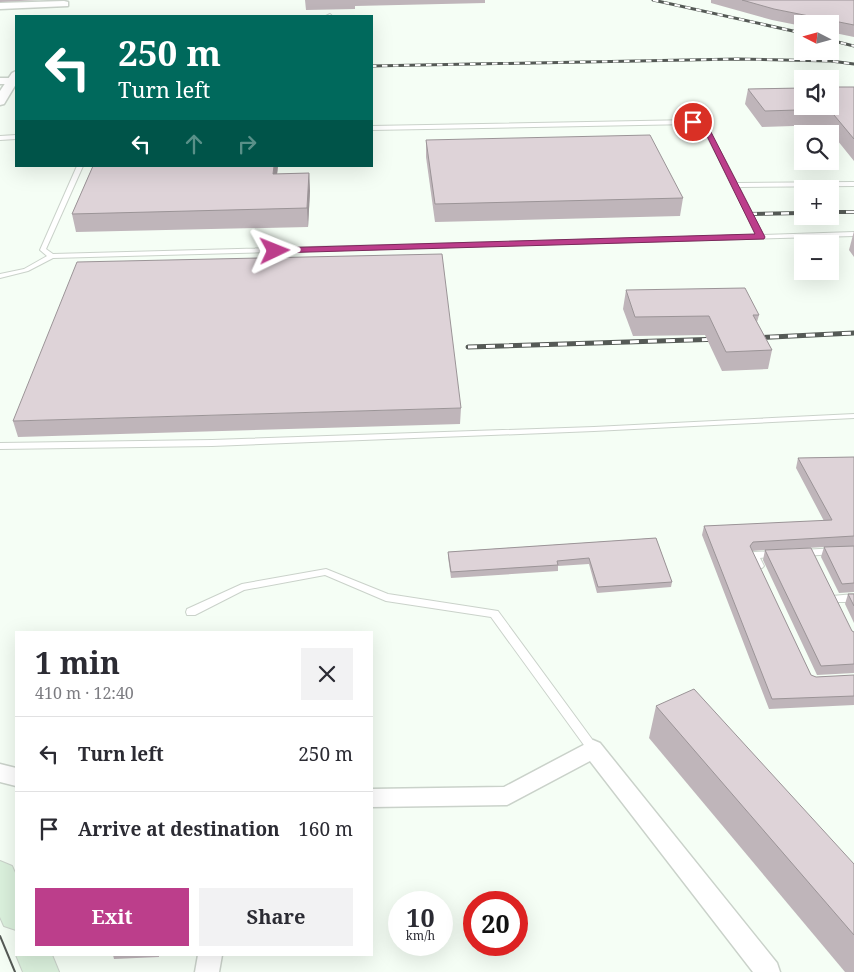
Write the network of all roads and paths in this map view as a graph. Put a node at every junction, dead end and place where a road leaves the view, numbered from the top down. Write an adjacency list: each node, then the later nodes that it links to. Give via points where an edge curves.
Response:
1 (65, 2): 2 (street); 3 (street)
2 (0, 6)
3 (56, 15)
4 (9, 79): 5 (street)
5 (0, 101)
6 (373, 128): 11 (lane, via 693,122 706,129)
7 (15, 137): 8 (lane)
8 (0, 138)
9 (80, 167): 14 (lane, via 44,250)
10 (854, 184): 11 (lane)
11 (735, 185): 13 (lane)
12 (854, 234): 13 (lane)
13 (761, 237): 14 (lane)
14 (52, 256): 15 (lane, via 26,270)
15 (0, 276)
16 (854, 416): 17 (lane, via 212,444)
17 (0, 446)
18 (854, 550): 19 (lane, via 814,556 754,555)
19 (762, 573)
20 (854, 598): 21 (lane)
21 (835, 599)
22 (191, 612): 23 (lane, via 242,588 326,572 386,597 494,614)
23 (593, 749): 26 (street, via 508,796); 33 (street)
24 (0, 773): 25 (street)
25 (15, 777)
26 (373, 798)
27 (0, 877): 28 (main road)
28 (15, 912)
29 (34, 956): 31 (main road)
30 (210, 956): 32 (street)
31 (41, 972)
32 (207, 972)
33 (768, 972)

